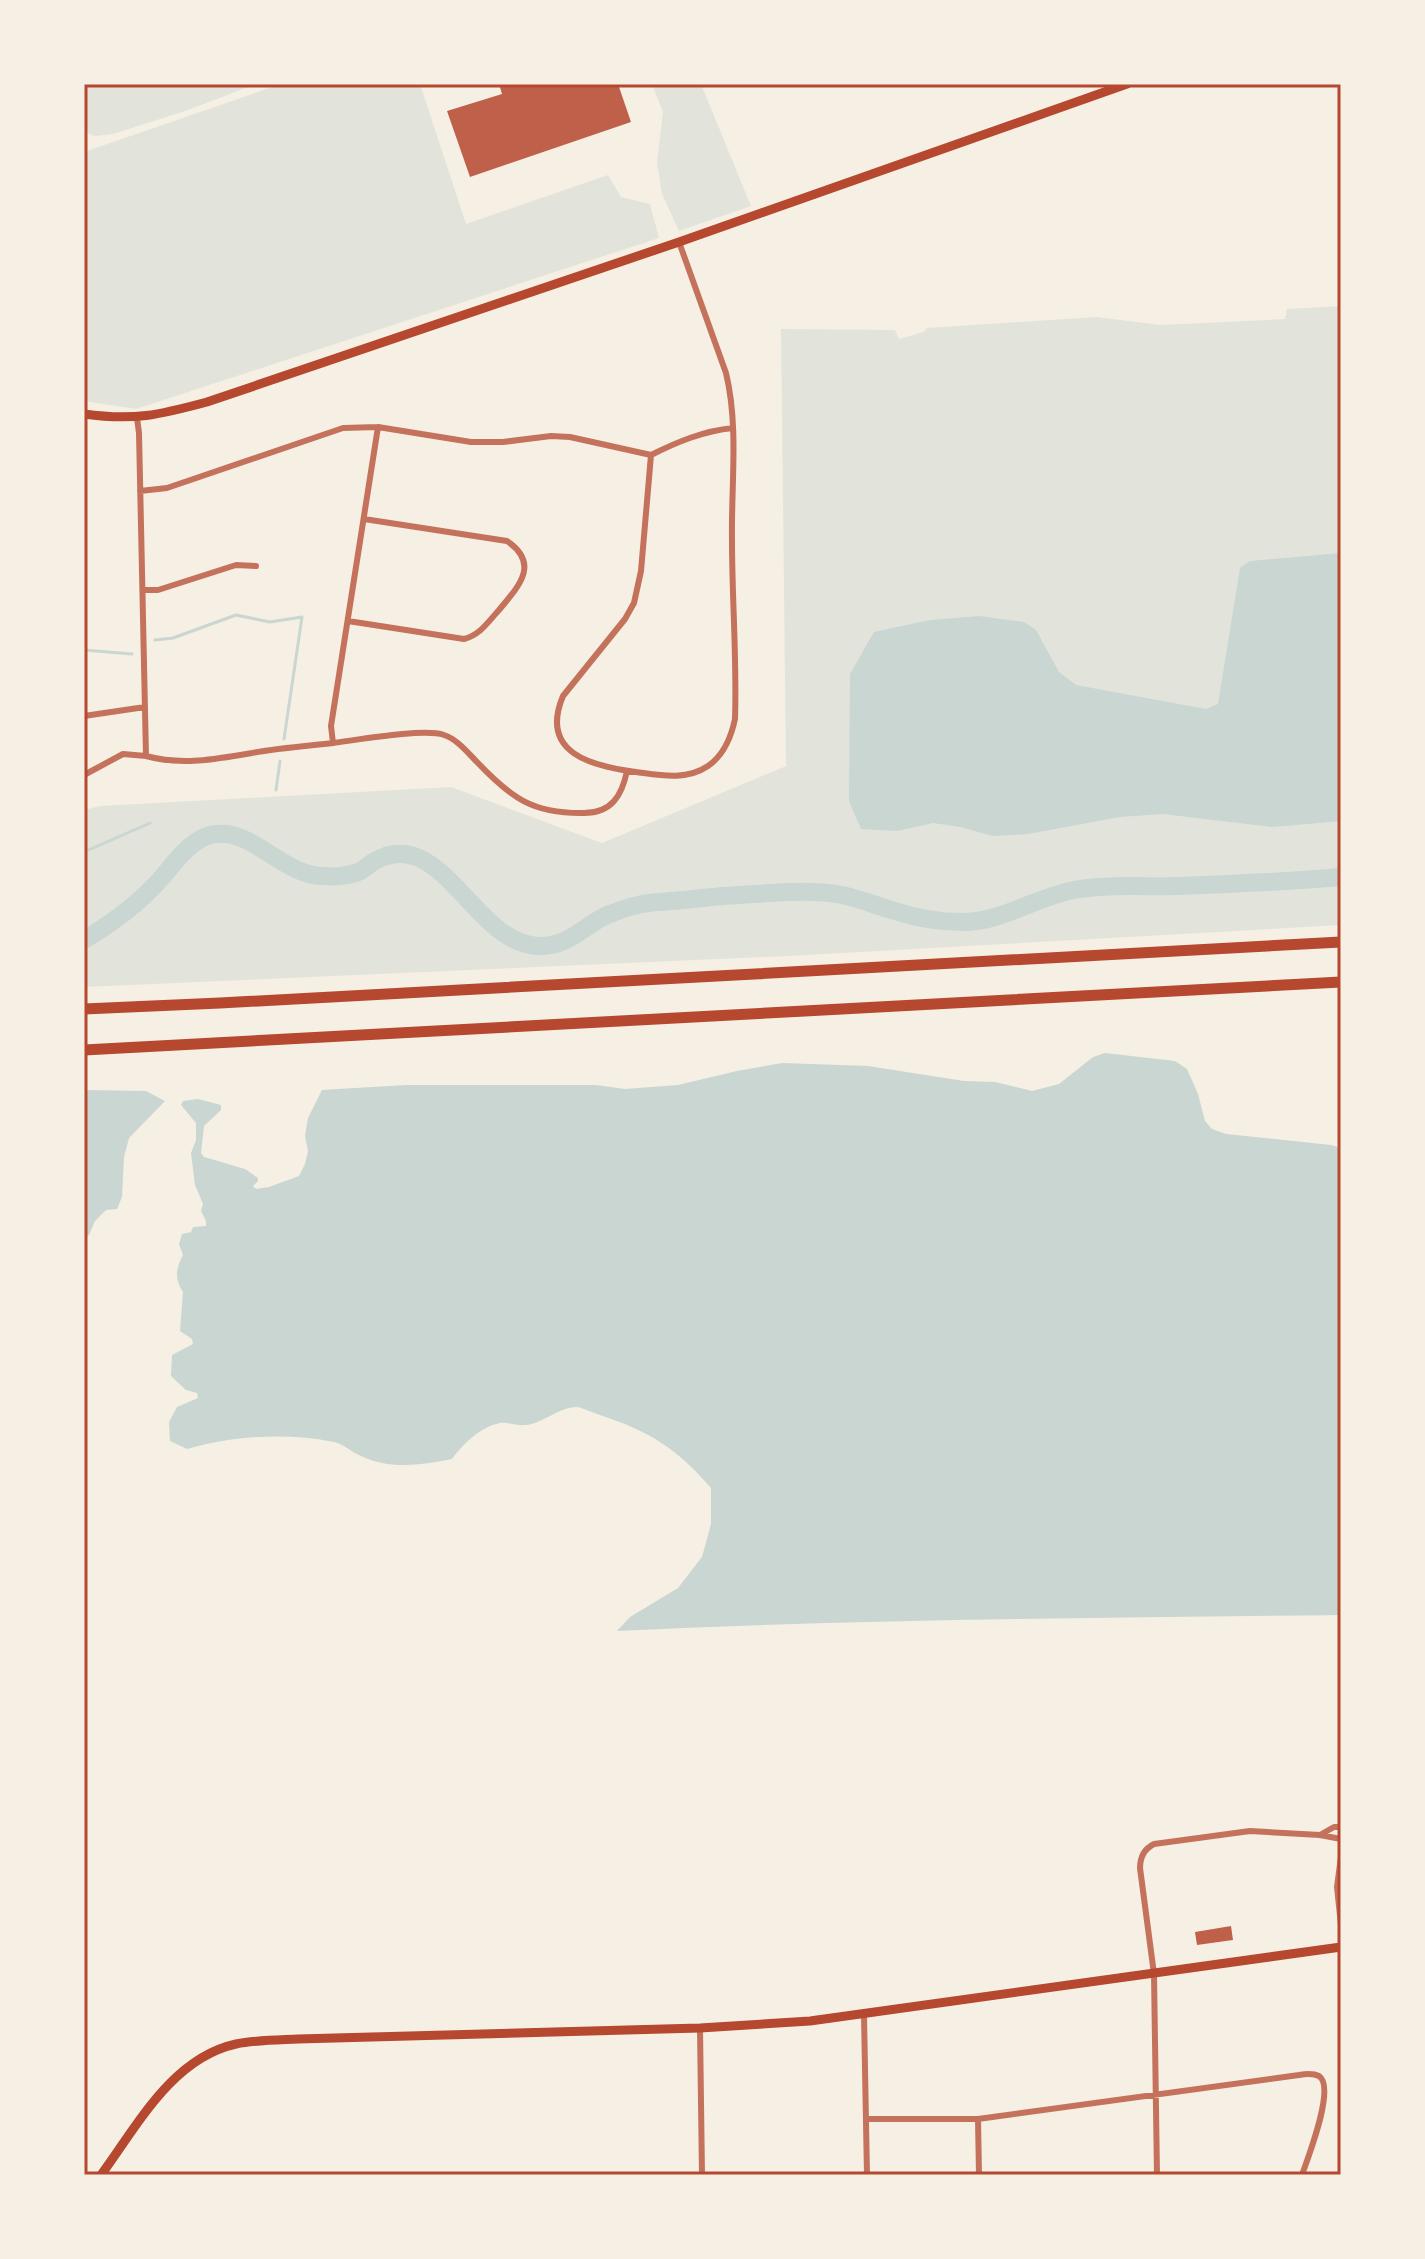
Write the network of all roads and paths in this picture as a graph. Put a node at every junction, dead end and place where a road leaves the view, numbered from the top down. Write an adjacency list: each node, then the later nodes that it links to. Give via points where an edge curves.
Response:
1 (1127, 84): 2 (main road)
2 (679, 242): 4 (main road, via 207,402); 6 (street, via 726,373)
3 (84, 414): 4 (main road)
4 (137, 418): 8 (street)
5 (378, 427): 7 (street, via 471,442 570,437); 8 (street, via 343,428 167,488); 9 (street)
6 (733, 428): 7 (street, via 685,439); 17 (street, via 731,735 719,756 697,772 675,776)
7 (651, 455): 17 (street, via 634,603 563,696 556,722 564,746 576,756)
8 (140, 491): 11 (street)
9 (364, 519): 12 (street); 12 (street, via 507,541 519,550 524,574 482,629 464,639)
10 (256, 566): 11 (street, via 236,565)
11 (143, 590): 13 (street)
12 (348, 621): 15 (street, via 331,726)
13 (145, 707): 14 (street); 16 (street)
14 (84, 716)
15 (333, 743): 16 (street, via 206,761); 17 (street, via 443,734 518,800 572,813 603,810 614,803)
16 (146, 756): 18 (street, via 123,754)
17 (627, 771)
18 (84, 775)
19 (1341, 942): 21 (highway)
20 (1341, 982): 22 (highway)
21 (84, 1009)
22 (84, 1050)
23 (1341, 1827): 24 (street)
24 (1320, 1835): 25 (street); 29 (street, via 1250,1831 1149,1847 1140,1868)
25 (1341, 1839)
26 (1341, 1857): 27 (street)
27 (1341, 1925)
28 (1341, 1947): 29 (main road)
29 (1154, 1974): 30 (main road); 32 (street)
30 (864, 2015): 31 (main road); 33 (street)
31 (700, 2028): 35 (main road, via 236,2044 194,2062 171,2082); 36 (street)
32 (1156, 2094): 34 (street); 39 (street); 40 (street, via 1317,2075 1325,2084 1325,2099)
33 (866, 2119): 34 (street); 37 (street)
34 (978, 2119): 38 (street)
35 (101, 2175)
36 (702, 2175)
37 (867, 2175)
38 (979, 2175)
39 (1157, 2175)
40 (1302, 2175)

